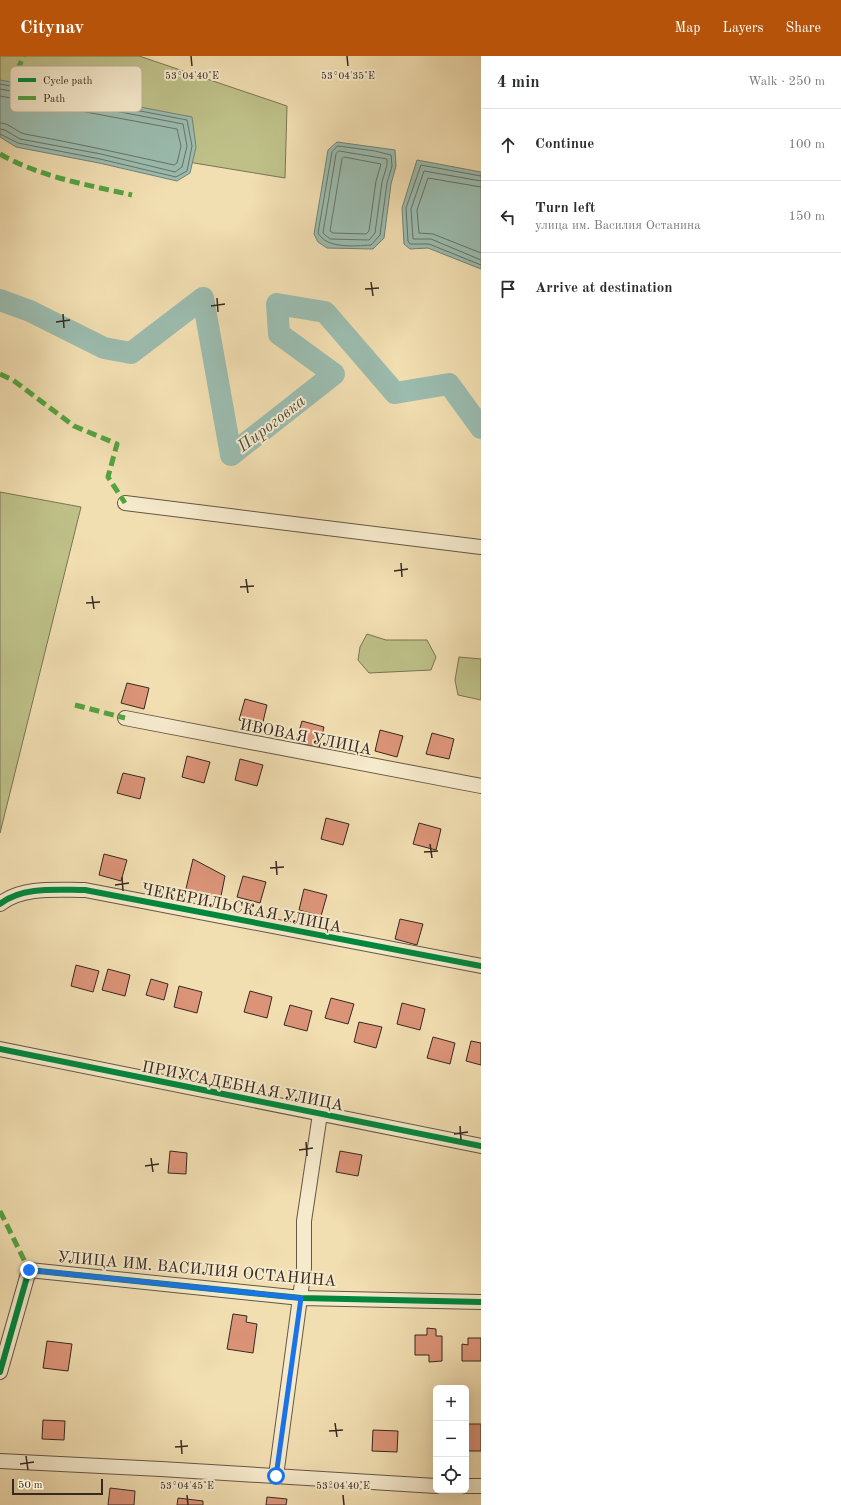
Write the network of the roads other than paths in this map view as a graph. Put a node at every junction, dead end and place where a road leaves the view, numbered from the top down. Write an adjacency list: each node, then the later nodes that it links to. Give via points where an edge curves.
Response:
1 (125, 503): 2 (street)
2 (481, 547)
3 (125, 718): 4 (street, ИВОВАЯ УЛИЦА)
4 (481, 786)
5 (0, 904): 6 (street, ЧЕКЕРИЛЬСКАЯ УЛИЦА, via 6,899 30,892 85,890)
6 (481, 966)
7 (0, 1049): 8 (street, ПРИУСАДЕБНАЯ УЛИЦА)
8 (320, 1114): 9 (street, ПРИУСАДЕБНАЯ УЛИЦА); 10 (street, via 304,1221)
9 (481, 1146)
10 (301, 1298): 11 (street, УЛИЦА ИМ. ВАСИЛИЯ ОСТАНИНА); 12 (street, УЛИЦА ИМ. ВАСИЛИЯ ОСТАНИНА, via 29,1270); 14 (street)
11 (481, 1302)
12 (0, 1372)
13 (0, 1461): 14 (street)
14 (276, 1476): 15 (street)
15 (433, 1486)
16 (469, 1486): 17 (street)
17 (481, 1486)

